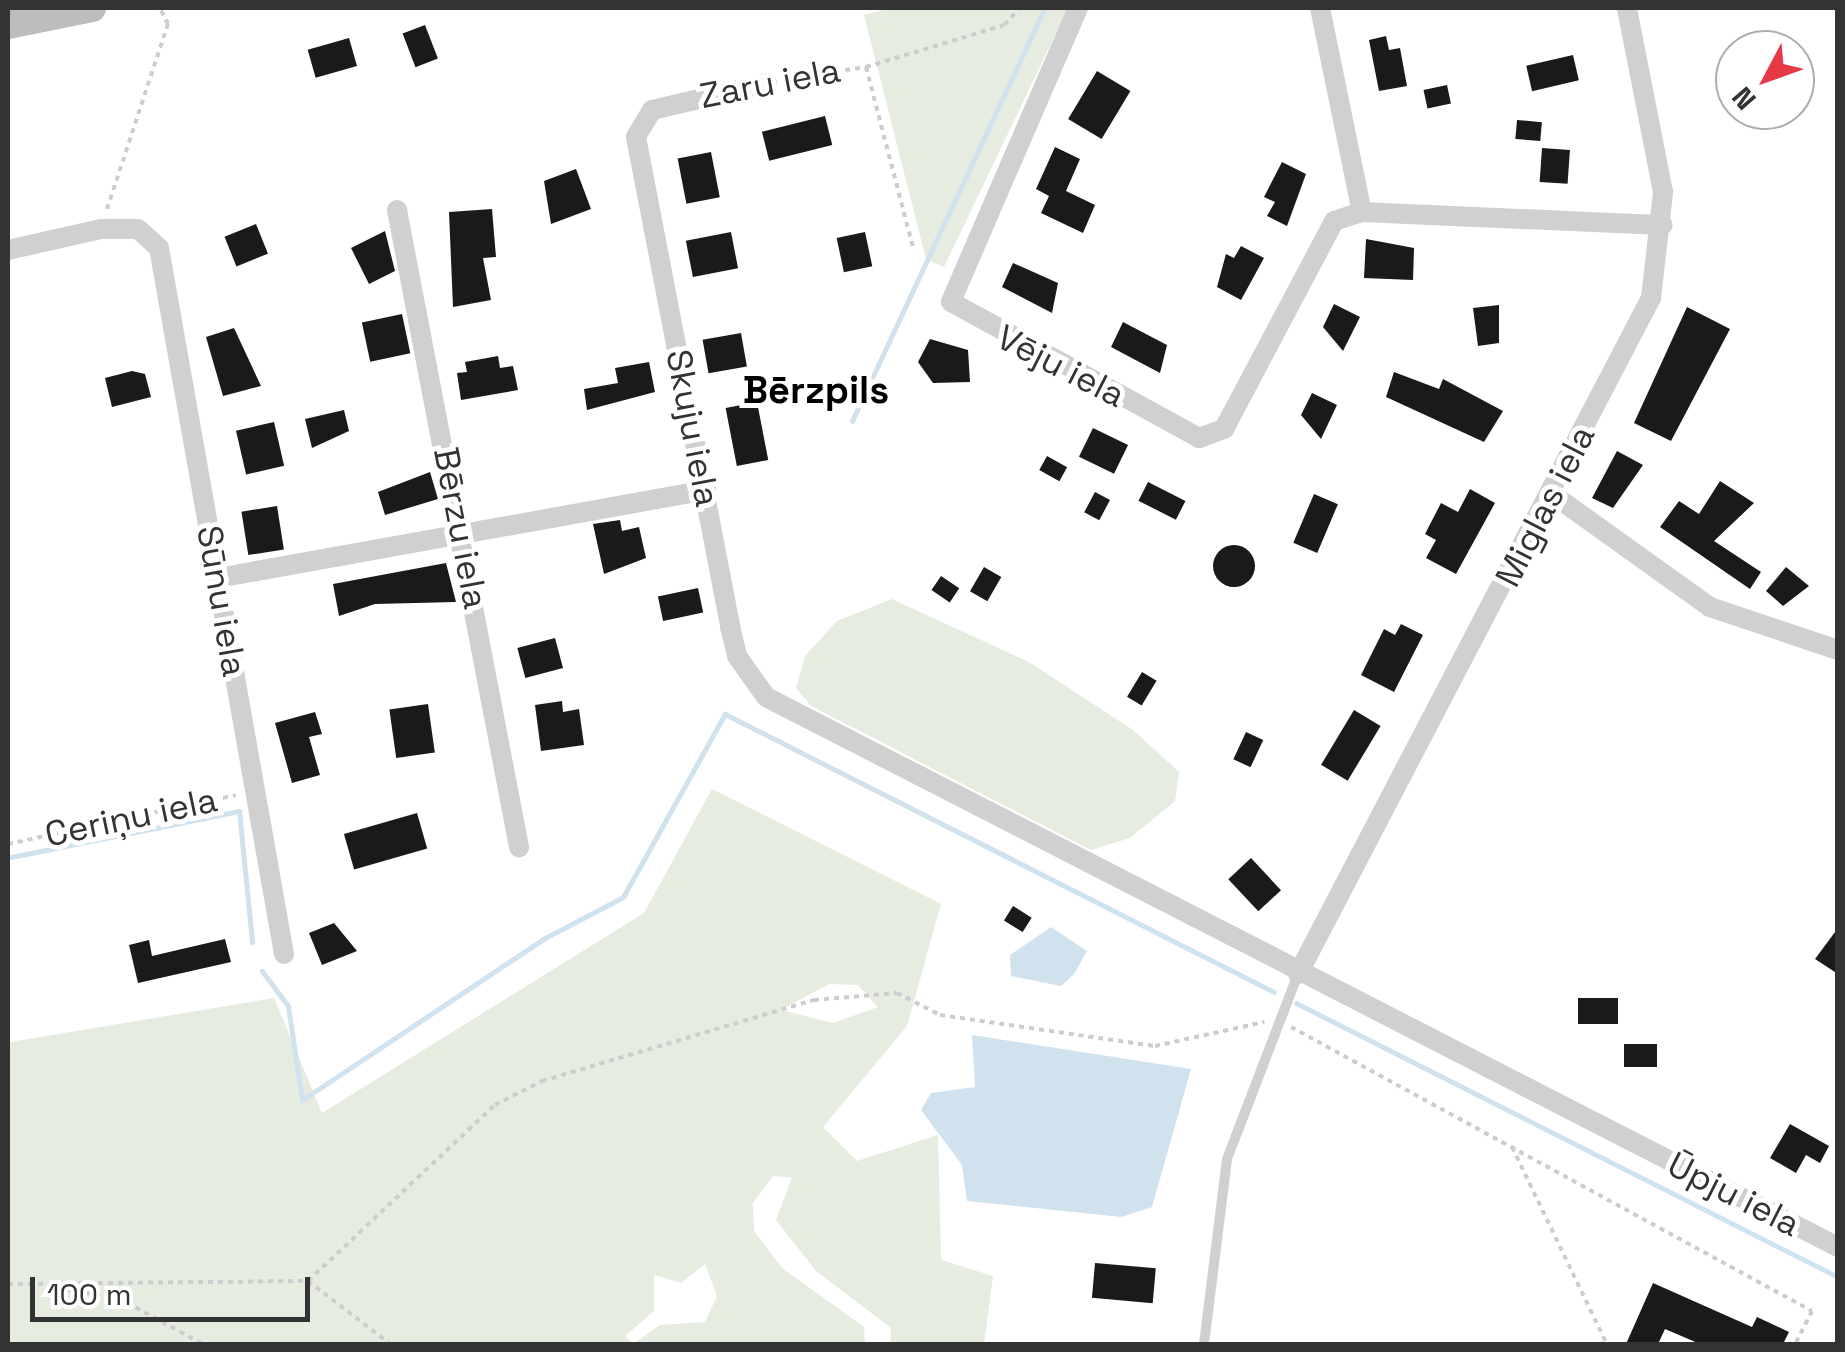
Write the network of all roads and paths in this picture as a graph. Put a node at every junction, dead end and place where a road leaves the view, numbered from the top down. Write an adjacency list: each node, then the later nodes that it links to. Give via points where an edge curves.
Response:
1 (92, 8): 7 (main road)
2 (160, 8): 14 (path, via 168,24 158,35)
3 (1020, 8): 8 (path, via 1004,26)
4 (1078, 8): 12 (street, Vēju iela, via 952,285 960,312 1213,438 1317,241 1334,220)
5 (1320, 8): 12 (street)
6 (1627, 8): 13 (street, Miglas iela)
7 (8, 25)
8 (866, 67): 9 (path, Zaru iela); 16 (path, Zaru iela)
9 (766, 82): 10 (street, Zaru iela, via 652,110 638,122)
10 (638, 152): 17 (street, Skuju iela)
11 (398, 210): 19 (street, Bērzu iela)
12 (1362, 212): 13 (street)
13 (1664, 225): 18 (street, Miglas iela, via 1651,298)
14 (102, 230): 15 (street); 20 (street, Sūnu iela, via 138,230 160,248)
15 (8, 250)
16 (914, 251)
17 (706, 490): 19 (street); 22 (street, Skuju iela, via 737,656)
18 (1552, 494): 21 (street, via 1710,607); 27 (street, Miglas iela)
19 (463, 531): 20 (street); 25 (street, Bērzu iela)
20 (218, 578): 23 (street, Sūnu iela)
21 (1838, 650)
22 (766, 697): 27 (street, Ūpju iela)
23 (255, 792): 24 (path, Ceriņu iela); 26 (street, Sūnu iela)
24 (8, 844)
25 (519, 847)
26 (284, 954)
27 (1298, 974): 28 (lane); 30 (street, Ūpju iela)
28 (1276, 1018): 29 (path); 31 (path, via 1206,1042 1155,1046 940,1014 897,992 814,1000 542,1082 495,1106); 36 (lane, via 1227,1159)
29 (1512, 1147): 37 (path); 38 (path, via 1812,1311)
30 (1838, 1248)
31 (308, 1282): 33 (path); 35 (path)
32 (8, 1284): 33 (path)
33 (57, 1289): 34 (path, via 118,1298)
34 (203, 1344)
35 (390, 1344)
36 (1204, 1344)
37 (1606, 1344)
38 (1794, 1344)

